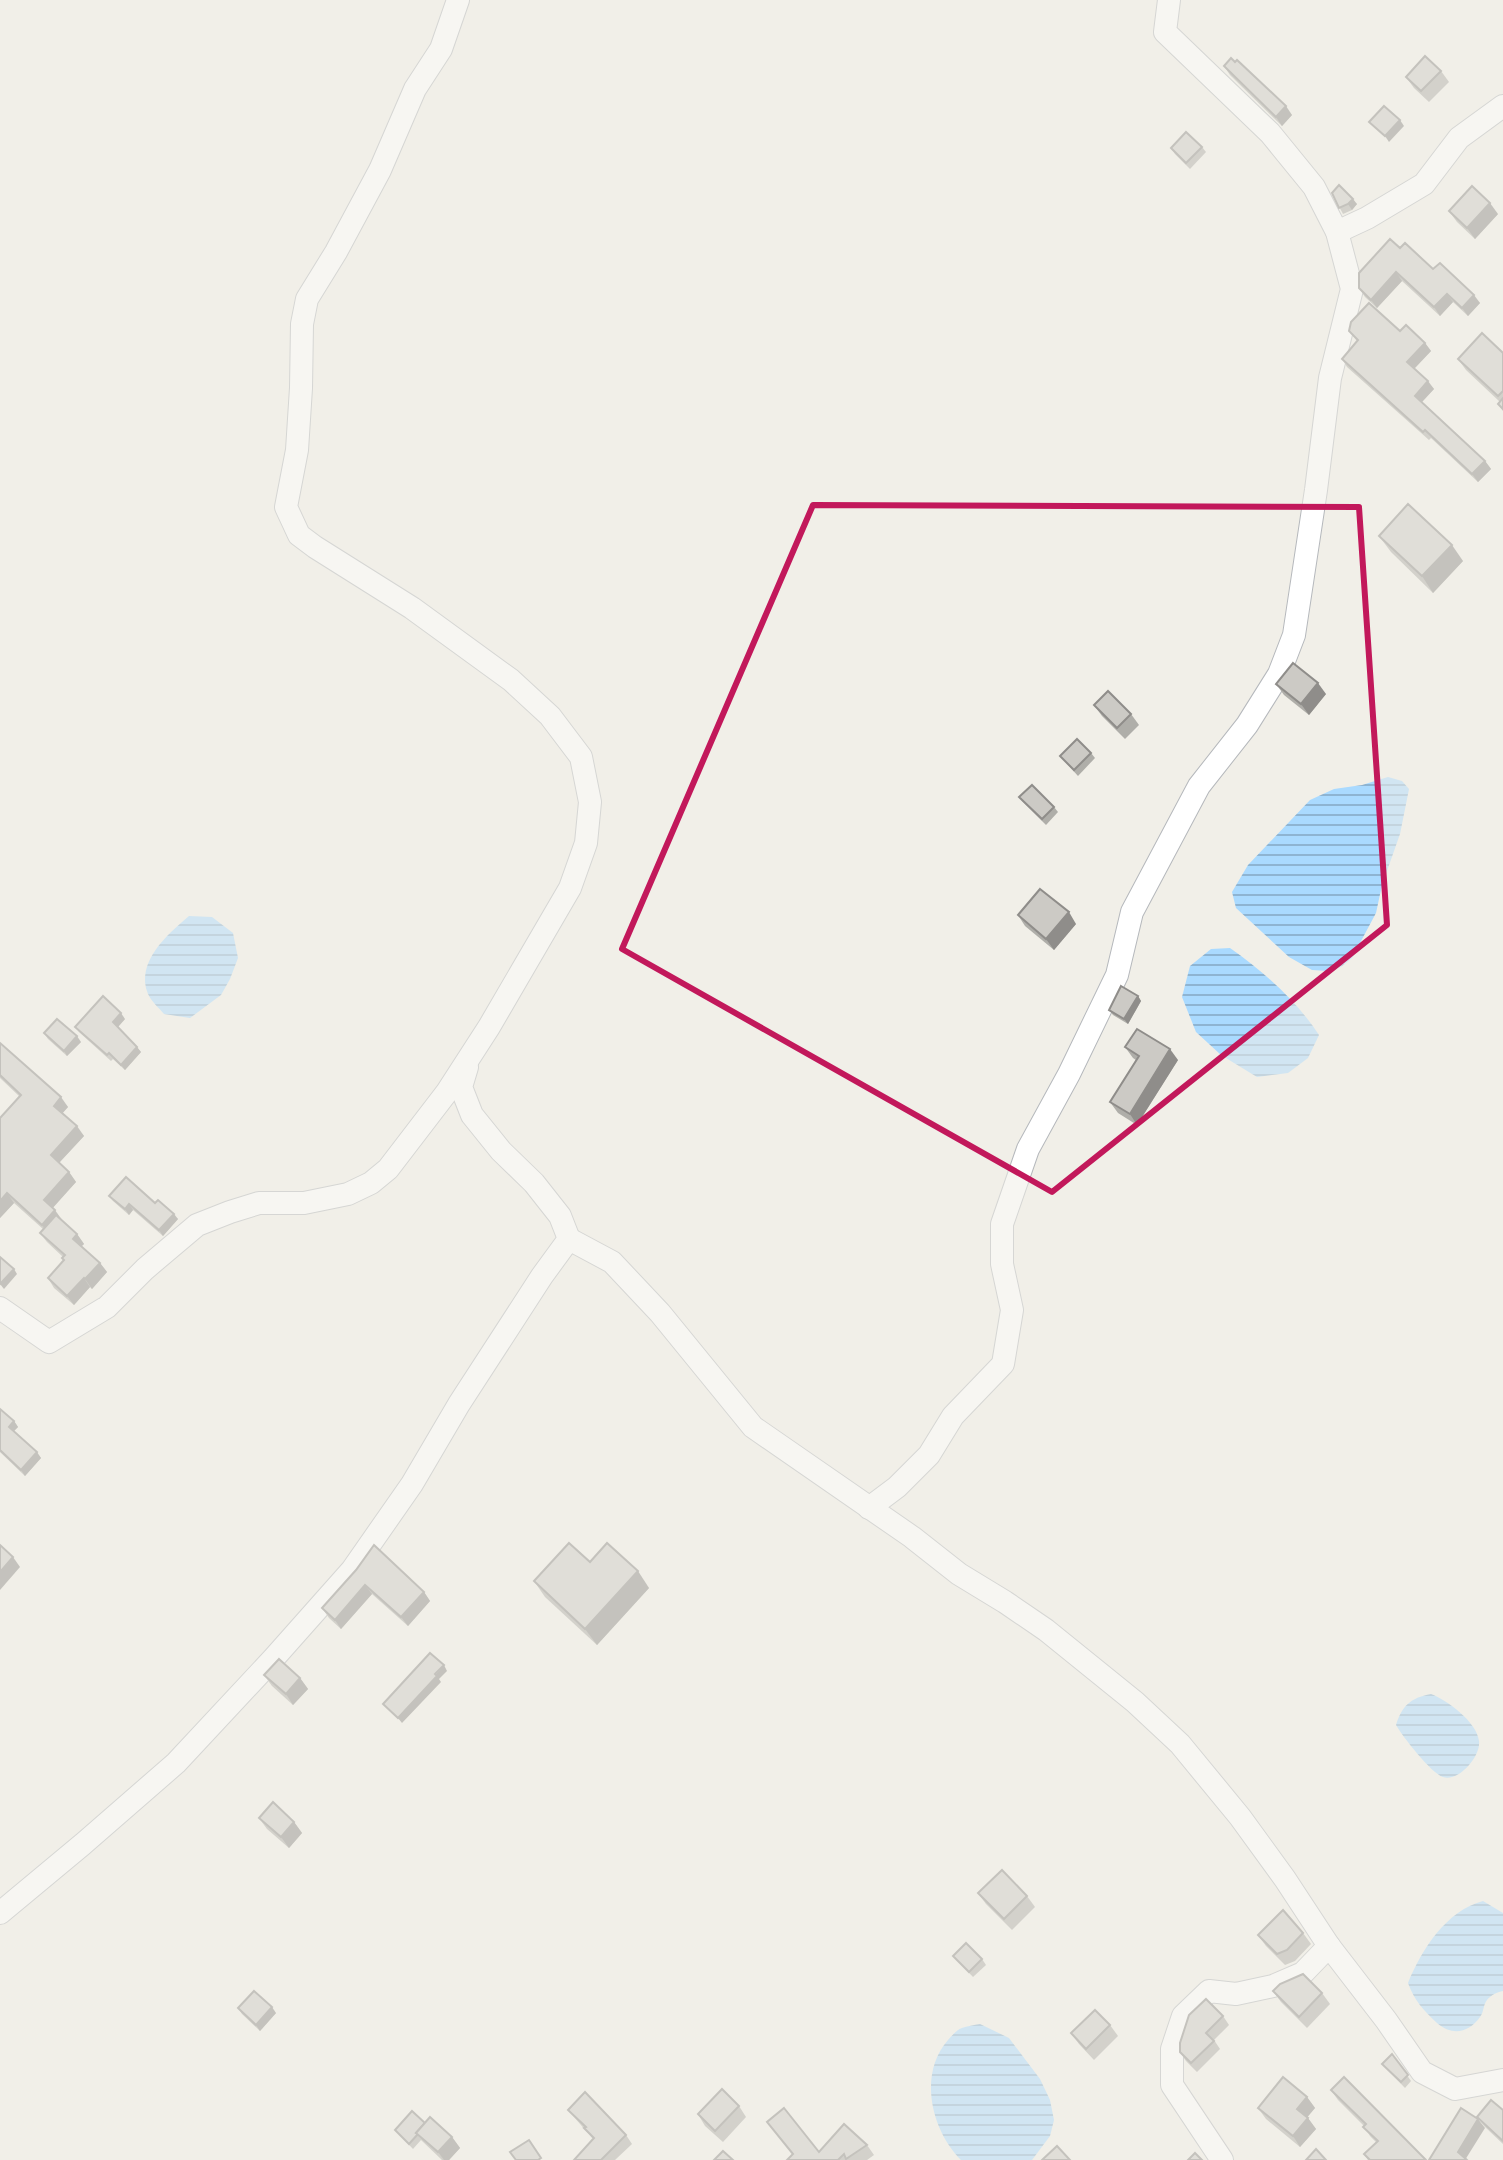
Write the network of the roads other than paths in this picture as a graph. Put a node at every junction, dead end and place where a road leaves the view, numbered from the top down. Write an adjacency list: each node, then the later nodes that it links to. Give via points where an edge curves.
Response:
1 (458, 0): 5 (street, via 441,49 415,89 380,170 307,299 297,450 286,507 299,535 511,680 550,716 581,757 590,802 586,843 570,888)
2 (1169, 0): 4 (street, via 1165,32 1270,133 1314,187)
3 (1503, 106): 4 (street, via 1459,138 1424,184)
4 (1337, 232): 8 (street, via 1352,289 1330,378 1294,635 1279,674 1199,786 1132,912 1117,975 1028,1149 1002,1224 1002,1264 1012,1310 1003,1364 953,1416 929,1455)
5 (469, 1058): 6 (street, via 461,1087 472,1115 560,1216); 7 (street, via 407,1145 371,1183 304,1203 259,1203 197,1225 107,1307 49,1342)
6 (569, 1239): 8 (street, via 612,1262 753,1427); 9 (street, via 352,1570 176,1763)
7 (0, 1308)
8 (869, 1508): 10 (street, via 1046,1630 1180,1744 1240,1817)
9 (0, 1913)
10 (1329, 1946): 11 (street, via 1422,2072 1455,2089); 12 (street, via 1303,1973 1236,1994 1209,1991 1183,2016 1172,2049 1172,2085)
11 (1503, 2080)
12 (1222, 2160)

